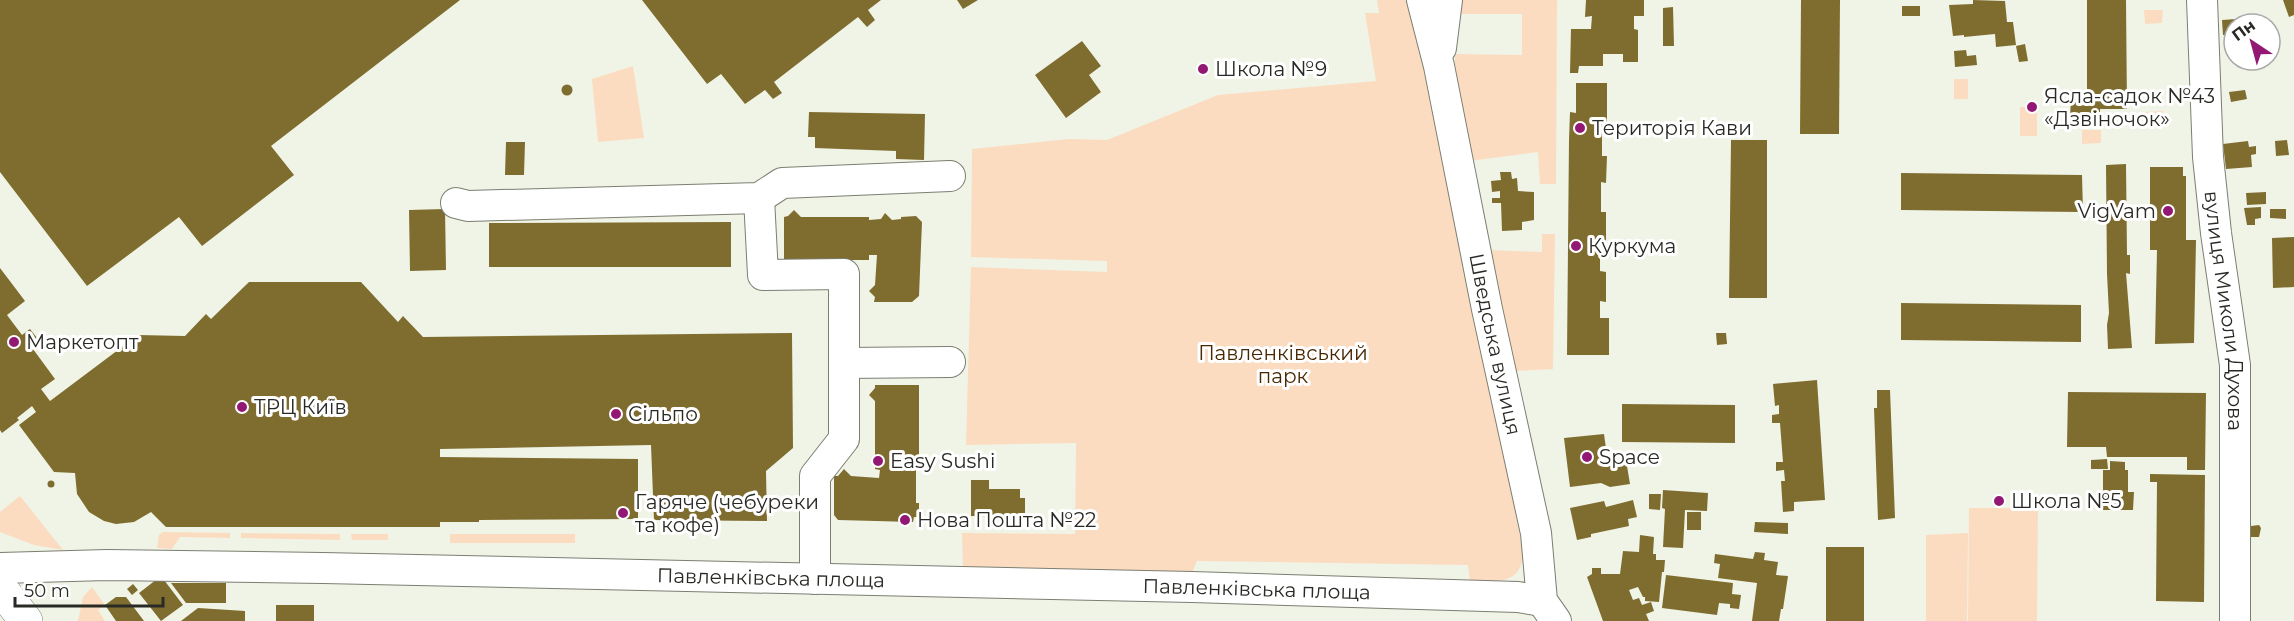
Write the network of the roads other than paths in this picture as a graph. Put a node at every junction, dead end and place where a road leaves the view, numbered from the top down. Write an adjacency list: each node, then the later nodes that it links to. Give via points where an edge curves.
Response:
1 (1422, 0): 4 (street, Шведська вулиця)
2 (1447, 0): 4 (street, Шведська вулиця)
3 (2202, 0): 15 (street, вулиця Миколи Духова, via 2211,190 2235,365)
4 (1439, 66): 13 (street, Шведська вулиця)
5 (950, 176): 6 (street, via 782,183)
6 (759, 198): 7 (street, via 468,206); 9 (street, via 763,275 844,274)
7 (456, 202)
8 (950, 362): 9 (street)
9 (843, 363): 11 (street, via 844,439 815,476)
10 (0, 568): 11 (street, Павленківська площа, via 107,565)
11 (815, 579): 13 (street, Павленківська площа, via 1518,597)
12 (0, 587): 14 (main road)
13 (1549, 611)
14 (26, 621)
15 (2235, 621)

